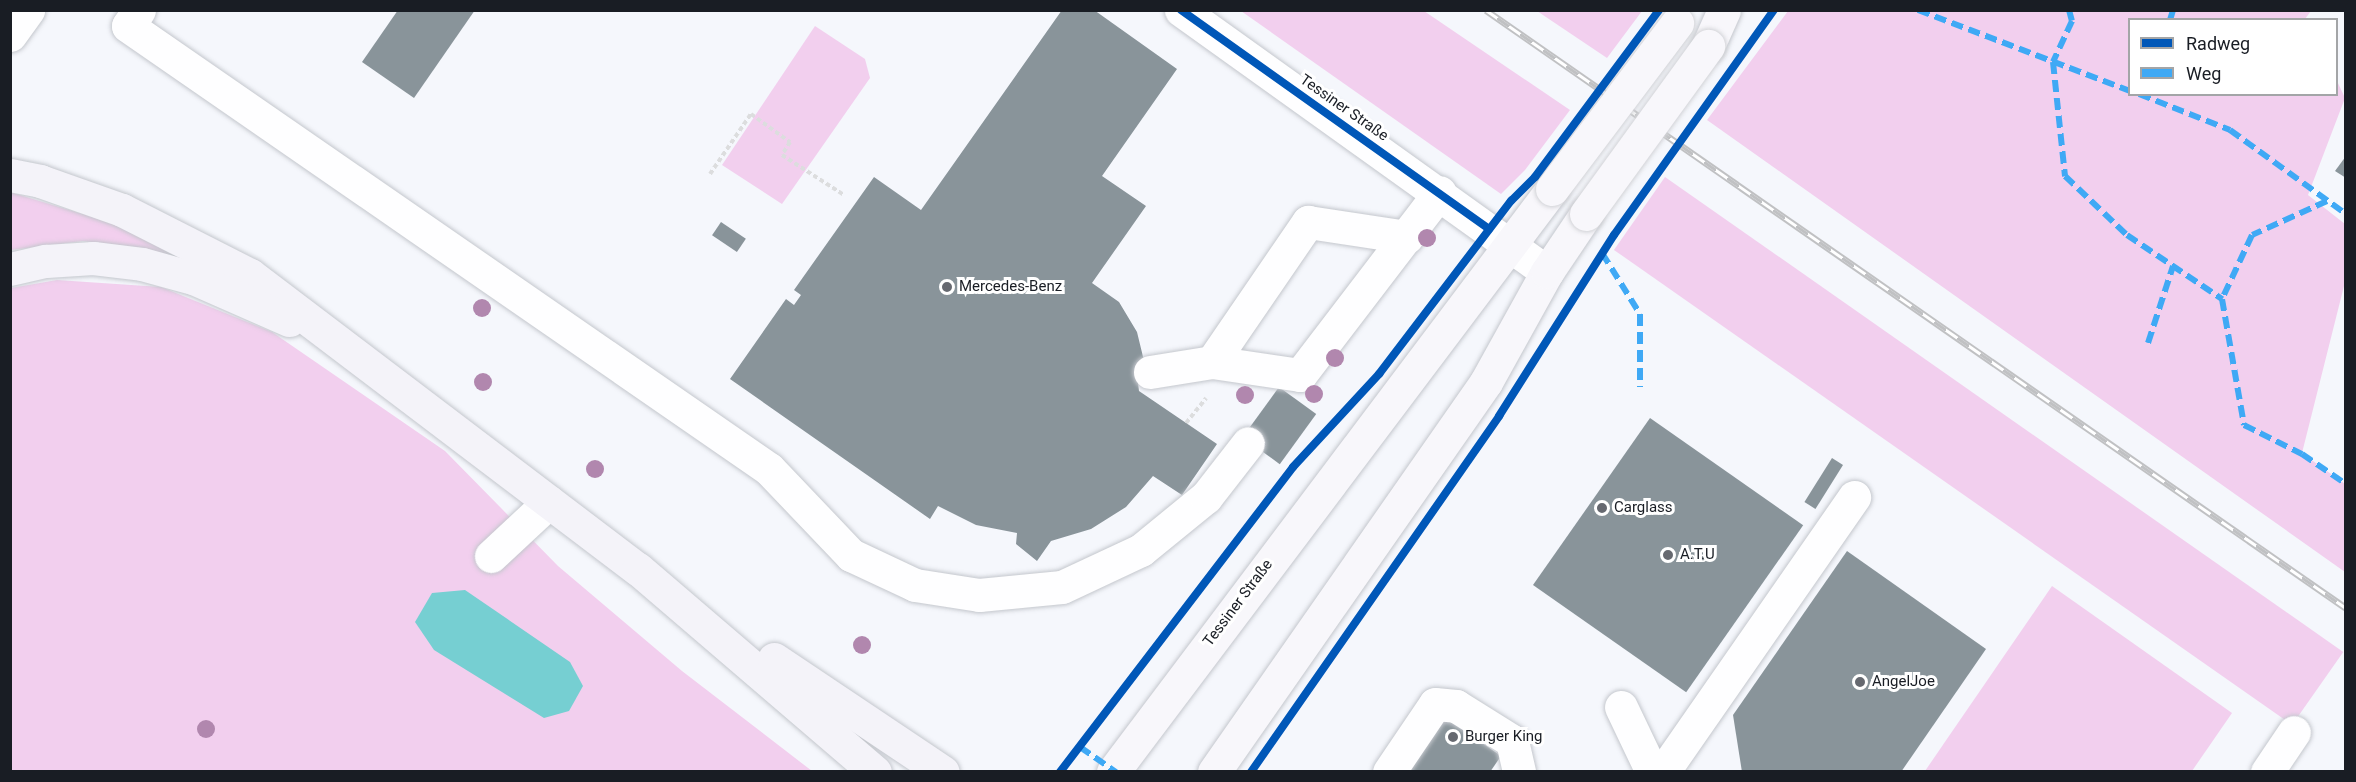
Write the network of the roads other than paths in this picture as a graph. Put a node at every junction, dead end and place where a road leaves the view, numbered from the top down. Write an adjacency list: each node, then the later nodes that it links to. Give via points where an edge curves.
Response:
1 (28, 10): 6 (street)
2 (139, 10): 16 (street, via 128,26 769,469 851,555 915,585 979,595 1062,587 1141,550 1206,498)
3 (1181, 10): 8 (street, Tessiner Straße)
4 (1724, 10): 12 (main road, bridge, via 1708,46)
5 (1686, 17): 10 (main road, Tessiner Straße, bridge, via 1552,189)
6 (10, 36)
7 (10, 175): 13 (highway, via 40,181 122,210 187,241 250,274)
8 (1440, 192): 9 (street); 10 (street, Tessiner Straße)
9 (1407, 237): 14 (street, via 1300,375); 14 (street, via 1308,222)
10 (1500, 237): 12 (street); 25 (main road, Tessiner Straße)
11 (10, 269): 13 (highway, via 46,261 93,258 142,264 193,278)
12 (1547, 272): 26 (main road, via 1486,382)
13 (337, 343): 18 (highway)
14 (1212, 362): 15 (street)
15 (1150, 372)
16 (1248, 443)
17 (1854, 496): 30 (street)
18 (549, 502): 19 (street); 20 (highway)
19 (491, 556)
20 (638, 569): 23 (highway); 24 (highway)
21 (1621, 707): 29 (street)
22 (2294, 732): 31 (street)
23 (875, 771)
24 (943, 771)
25 (1113, 771)
26 (1214, 771)
27 (1389, 771): 28 (street, via 1435,704 1456,706 1512,741)
28 (1519, 771)
29 (1652, 771)
30 (1663, 771)
31 (2267, 771)

